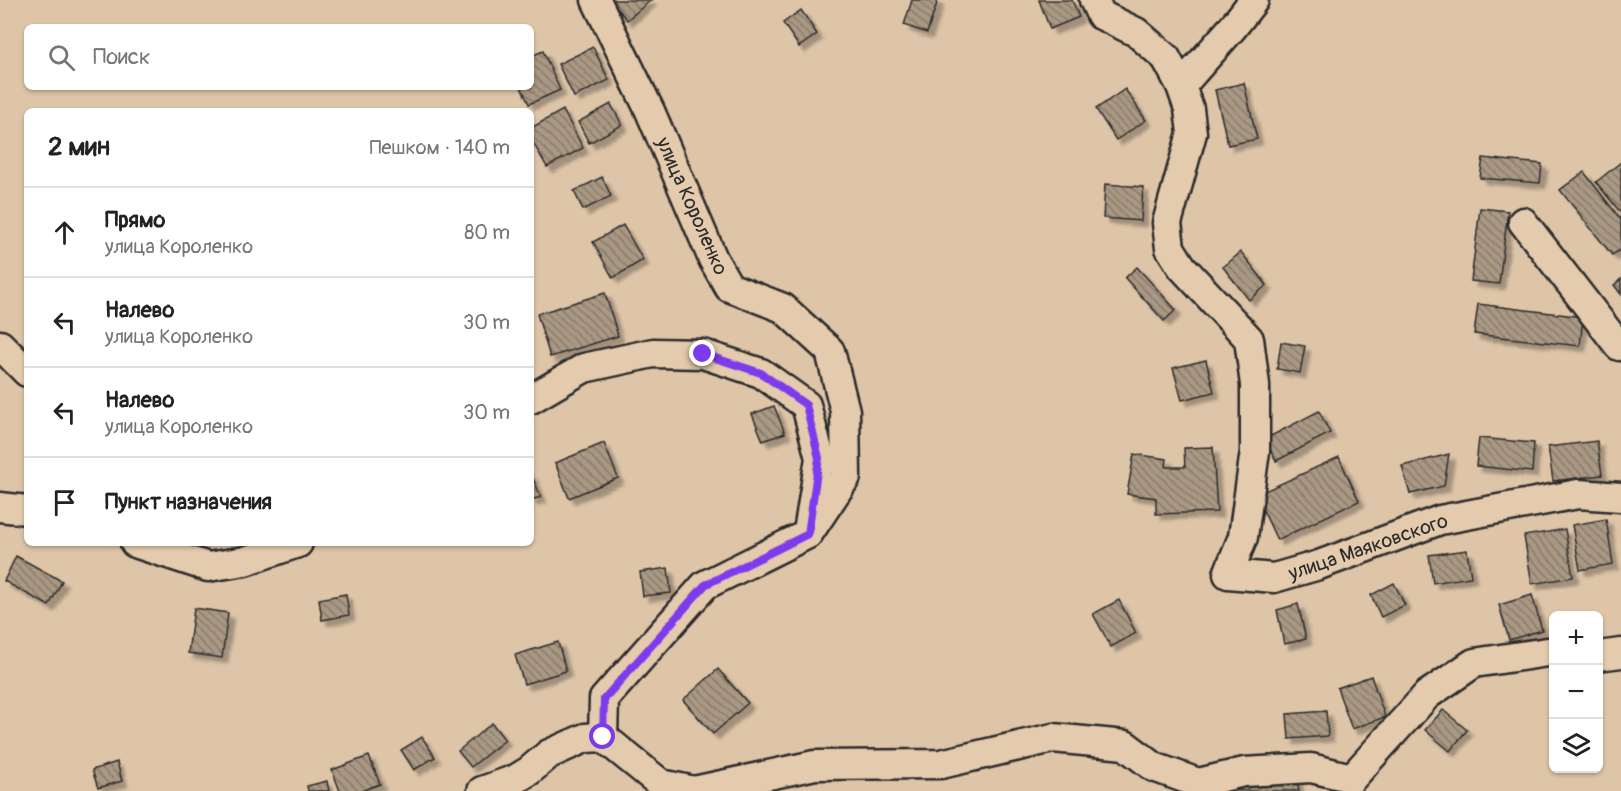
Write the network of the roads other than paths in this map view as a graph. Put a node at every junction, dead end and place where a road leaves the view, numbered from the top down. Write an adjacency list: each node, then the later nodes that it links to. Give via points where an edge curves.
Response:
1 (596, 0): 13 (street, улица Короленко, via 729,287 783,308 830,351 845,411 846,477)
2 (1094, 0): 4 (street, улица Маяковского, via 1101,15 1136,32 1166,58)
3 (1254, 0): 4 (street)
4 (1181, 86): 10 (street, улица Маяковского, via 1192,133 1167,223 1170,248 1182,267 1249,339 1255,385 1255,451 1249,498 1243,537 1228,574 1274,578 1440,520 1578,494)
5 (1523, 222): 6 (street)
6 (1621, 344)
7 (0, 345): 8 (street)
8 (24, 369)
9 (534, 397): 13 (street, via 584,368 653,353 703,354 761,373 806,405 819,458)
10 (1621, 497)
11 (0, 507): 12 (street)
12 (24, 510)
13 (808, 534): 21 (street, улица Короленко, via 705,585 604,699)
14 (144, 546): 17 (street, via 208,567)
15 (220, 546): 17 (street)
16 (289, 546): 17 (street)
17 (245, 561)
18 (1549, 652): 22 (street, via 1474,663 1427,695)
19 (1621, 653): 20 (street)
20 (1603, 655)
21 (603, 737): 22 (street, via 661,784 694,791 815,765 941,764 1053,738 1125,745 1154,767 1198,783 1244,772 1311,768); 23 (street, via 585,738 549,754 516,779)
22 (1357, 784)
23 (482, 791)

